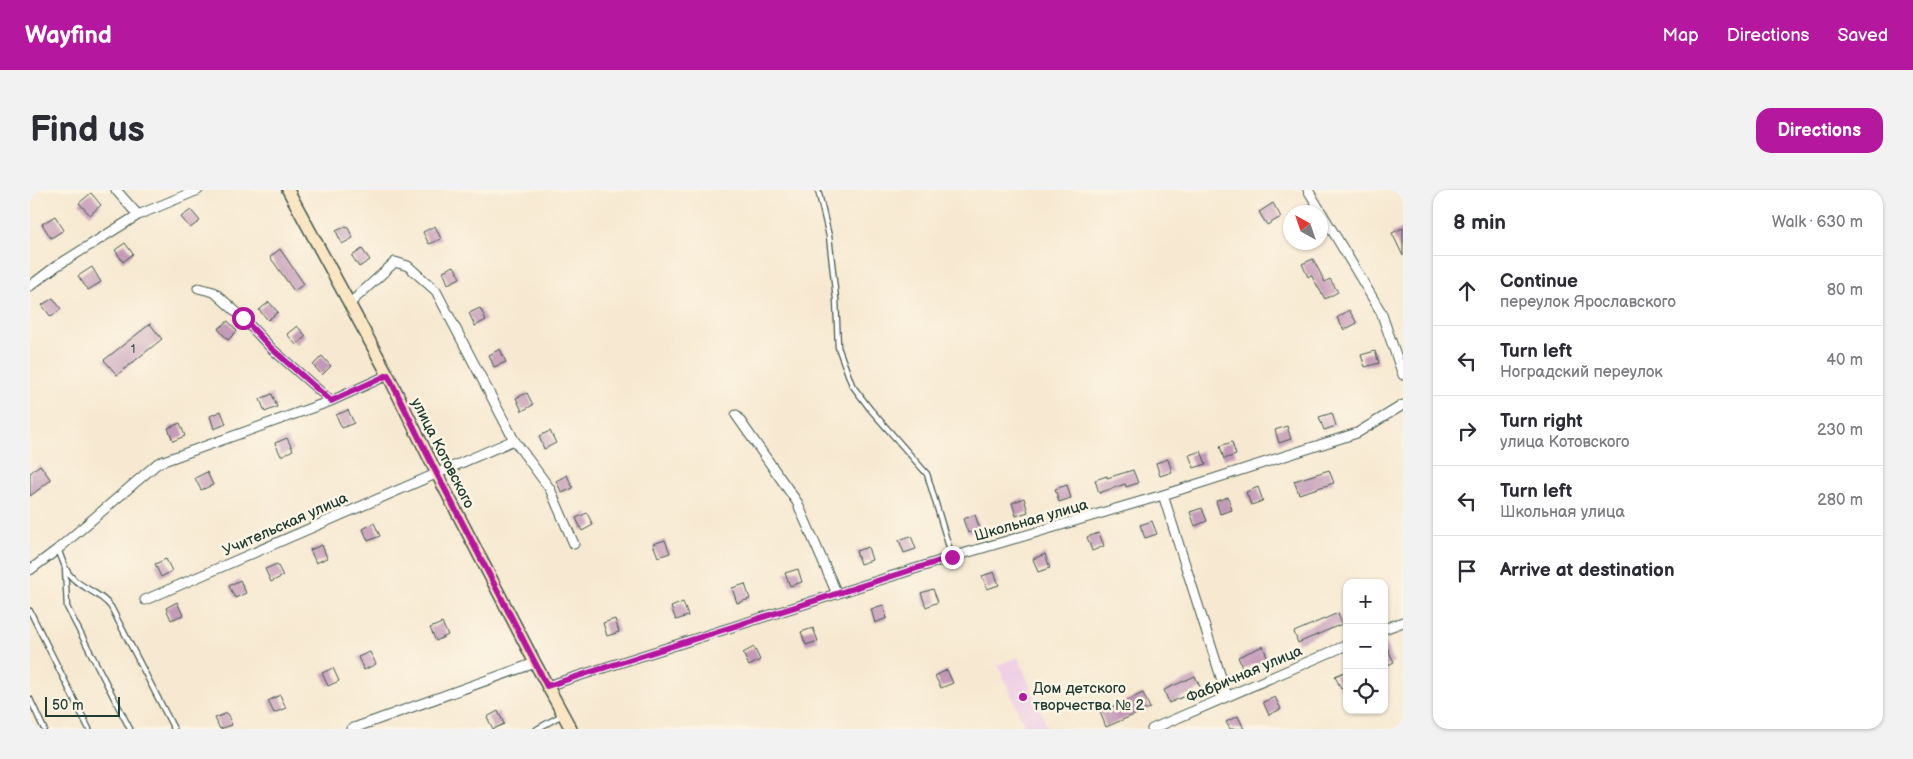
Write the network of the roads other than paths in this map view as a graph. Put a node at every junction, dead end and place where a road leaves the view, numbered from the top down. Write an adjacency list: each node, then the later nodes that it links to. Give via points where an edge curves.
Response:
1 (116, 190): 6 (street)
2 (198, 190): 6 (street)
3 (288, 190): 9 (main road, улица Котовского)
4 (818, 190): 20 (lane, via 829,236 838,347 852,385 927,474)
5 (1308, 190): 11 (street, via 1381,312)
6 (138, 215): 7 (street)
7 (30, 286)
8 (198, 288): 12 (street, via 214,292)
9 (349, 304): 10 (main road, улица Котовского); 15 (street, via 395,262 408,266 436,291)
10 (388, 375): 12 (street); 16 (main road, улица Котовского)
11 (1403, 375)
12 (331, 401): 19 (street, via 158,463)
13 (1403, 405): 17 (street, Школьная улица, via 1357,433)
14 (736, 415): 23 (street, via 797,502)
15 (514, 440): 16 (street, Учительская улица); 18 (street, via 550,489)
16 (437, 474): 24 (street, Учительская улица); 29 (main road, улица Котовского)
17 (1163, 495): 20 (street, Школьная улица); 31 (street)
18 (574, 544)
19 (58, 549): 21 (lane); 22 (street)
20 (952, 557): 23 (street, Школьная улица)
21 (65, 567): 37 (lane, via 67,607); 38 (lane, via 74,582 106,600 111,607)
22 (30, 570)
23 (838, 594): 30 (street, Школьная улица)
24 (145, 600)
25 (30, 611): 36 (lane)
26 (1403, 622): 27 (street)
27 (1388, 628)
28 (1343, 647): 31 (street, Фабричная улица)
29 (534, 663): 30 (main road, улица Котовского); 39 (street)
30 (547, 686): 33 (main road, улица Котовского)
31 (1227, 696): 34 (street, Фабричная улица)
32 (30, 699): 35 (lane)
33 (563, 714): 40 (lane); 41 (main road, улица Котовского)
34 (1158, 728)
35 (44, 729)
36 (89, 729)
37 (130, 729)
38 (174, 729)
39 (351, 729)
40 (537, 729)
41 (571, 729)

